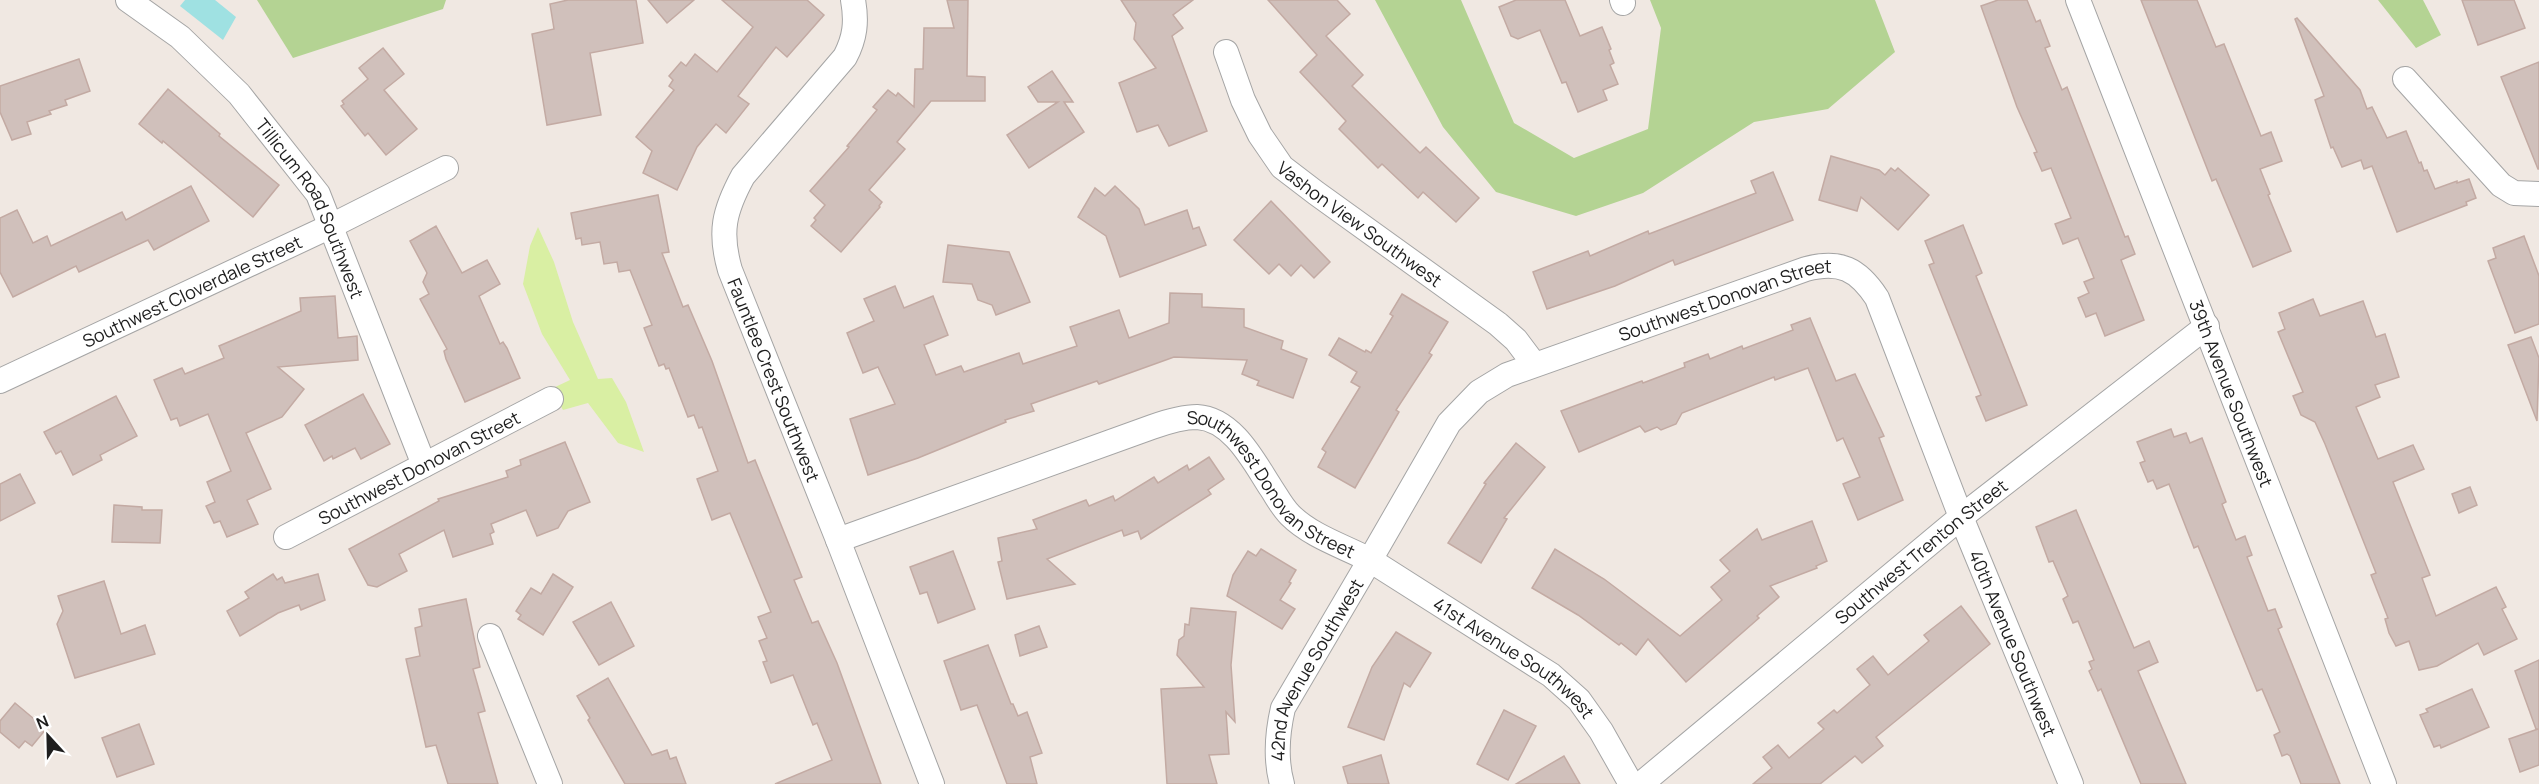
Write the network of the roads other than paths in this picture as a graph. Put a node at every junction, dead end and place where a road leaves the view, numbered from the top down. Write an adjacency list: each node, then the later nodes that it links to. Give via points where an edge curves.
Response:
1 (128, 0): 8 (street, Tillicum Road Southwest, via 180,37 239,94 318,195)
2 (853, 0): 17 (street, Fauntlee Crest Southwest, via 854,40 845,57 743,176 730,199 723,245)
3 (2078, 0): 10 (street, 39th Avenue Southwest)
4 (1226, 52): 11 (street, Vashon View Southwest, via 1260,135 1282,166 1489,316 1516,340)
5 (2405, 79): 7 (street, via 2501,185 2514,193)
6 (446, 168): 8 (street, Southwest Cloverdale Street)
7 (2539, 194)
8 (331, 226): 12 (street, Southwest Cloverdale Street); 14 (street, Tillicum Road Southwest)
9 (1857, 272): 11 (street, Southwest Donovan Street, via 1824,264 1806,269); 15 (street, 40th Avenue Southwest, via 1877,298)
10 (2207, 326): 15 (street, Southwest Trenton Street); 26 (street, 39th Avenue Southwest)
11 (1534, 364): 18 (street, Southwest Donovan Street, via 1479,392 1449,423)
12 (0, 381)
13 (551, 399): 14 (street, Southwest Donovan Street)
14 (424, 465): 16 (street, Southwest Donovan Street)
15 (1961, 517): 24 (street, Southwest Trenton Street); 25 (street, 40th Avenue Southwest)
16 (286, 537)
17 (838, 540): 18 (street, Southwest Donovan Street, via 1152,427 1197,417 1214,421 1230,433 1288,513 1305,528); 21 (street, Fauntlee Crest Southwest)
18 (1370, 560): 22 (street, 42nd Avenue Southwest, via 1283,708 1278,731); 23 (street, 41st Avenue Southwest, via 1551,675 1585,708)
19 (490, 636): 20 (street)
20 (550, 784)
21 (932, 784)
22 (1282, 784)
23 (1631, 784)
24 (1641, 784)
25 (2071, 784)
26 (2384, 784)

